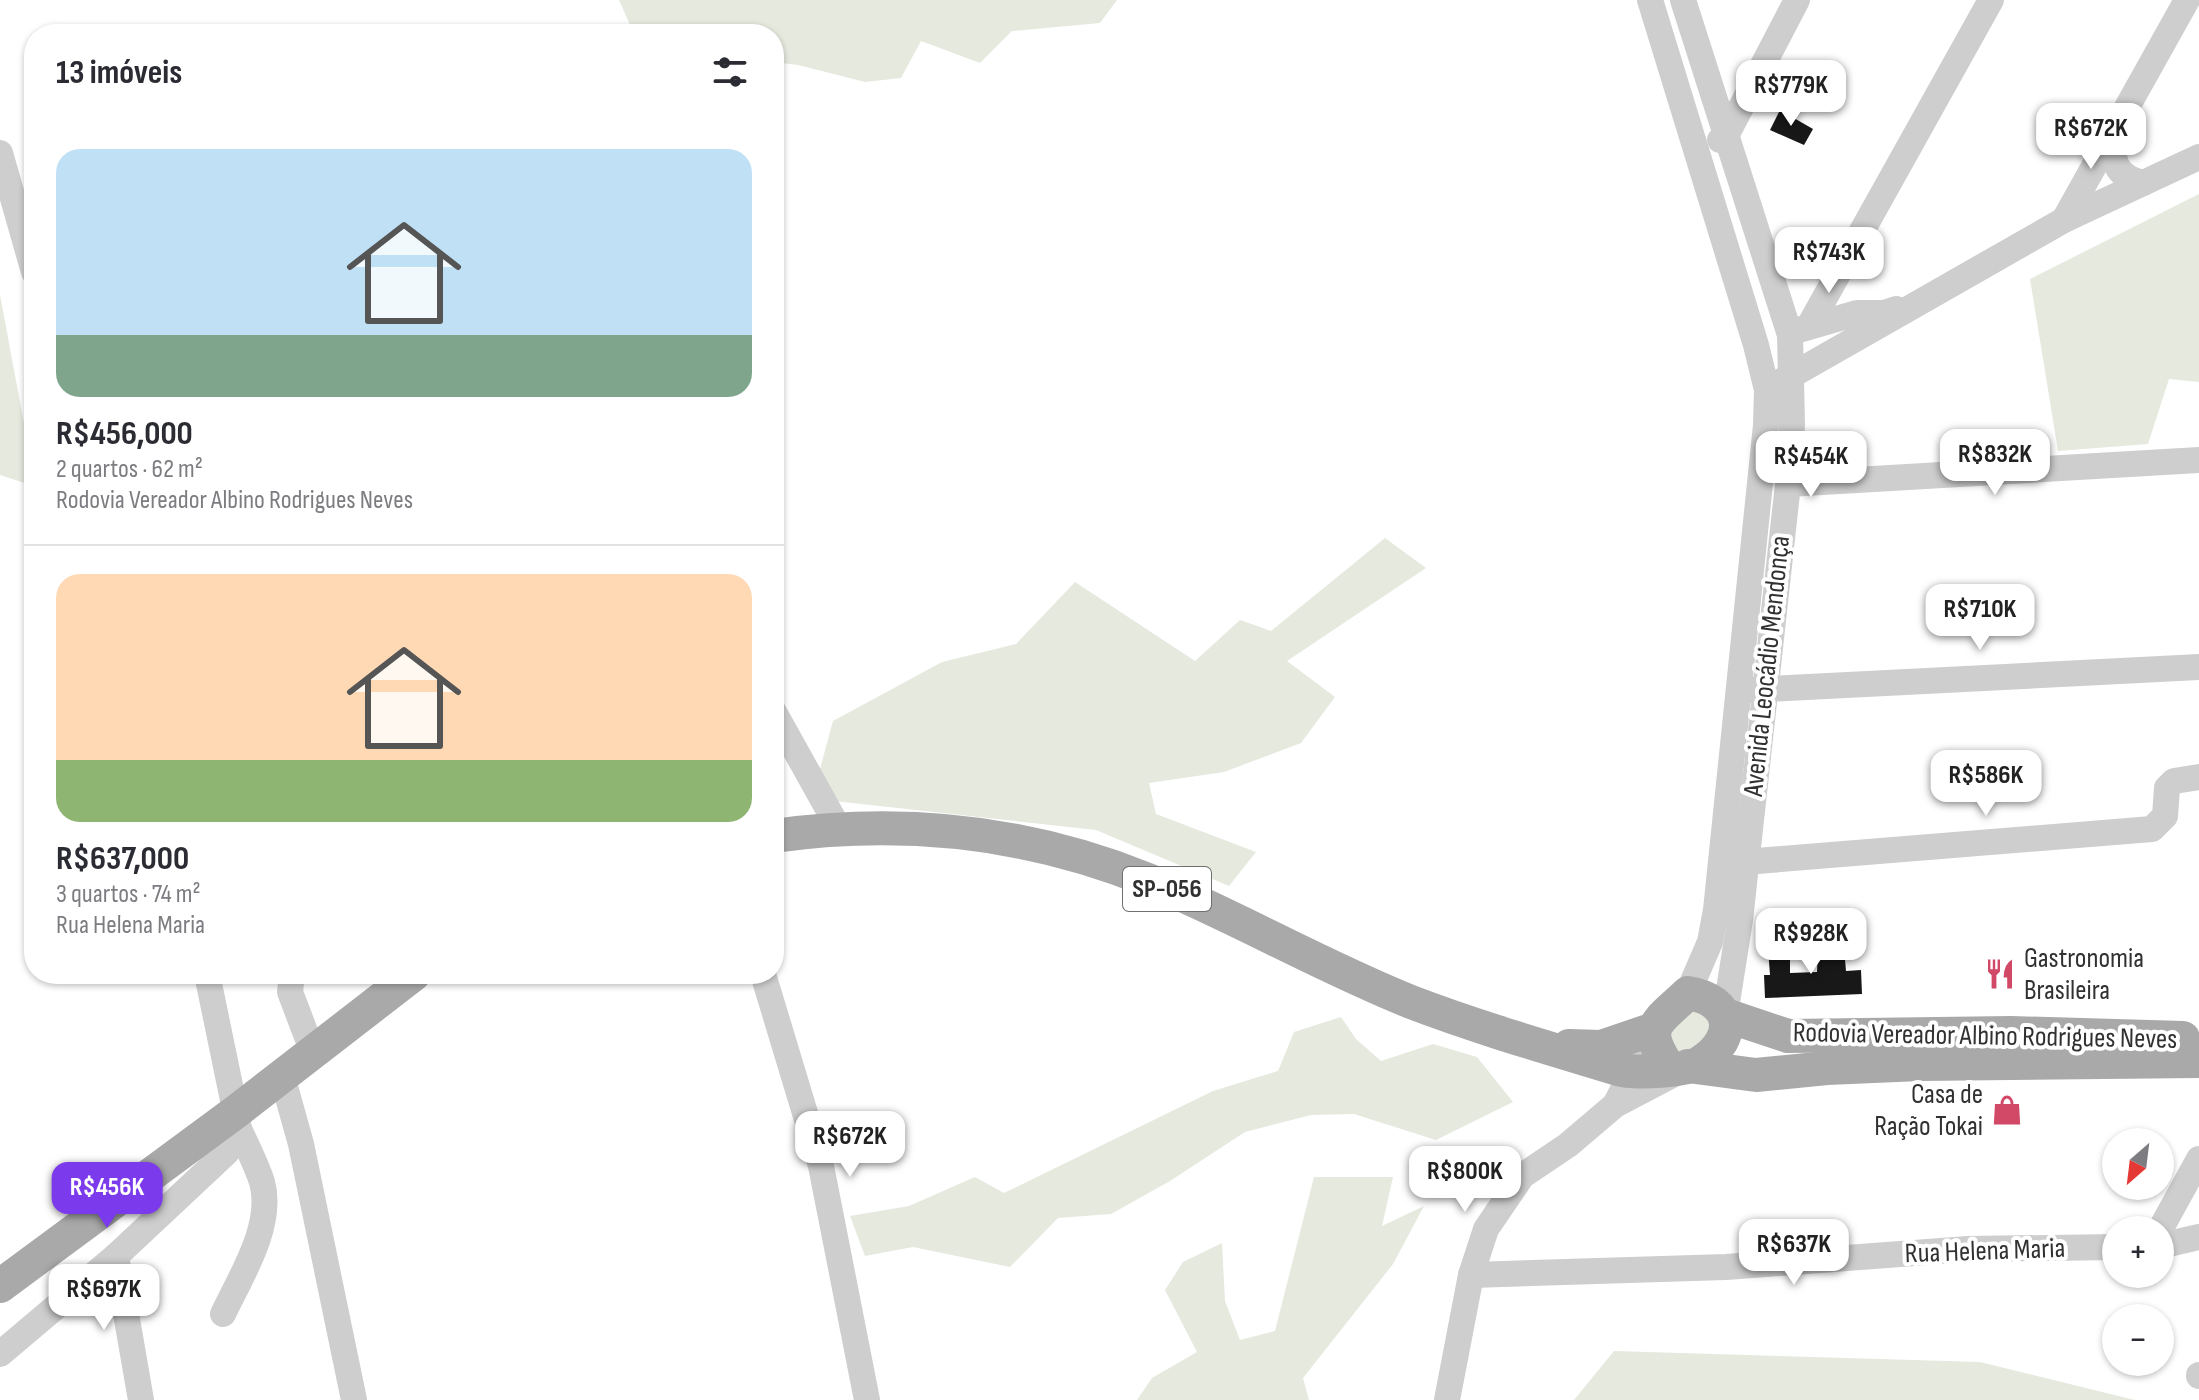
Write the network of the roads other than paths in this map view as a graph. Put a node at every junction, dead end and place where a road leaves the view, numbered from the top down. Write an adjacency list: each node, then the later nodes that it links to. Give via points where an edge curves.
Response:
1 (1650, 0): 10 (street, Avenida Leocádio Mendonça)
2 (1683, 0): 7 (street, Avenida Leocádio Mendonça)
3 (1797, 0): 7 (street)
4 (1991, 0): 14 (street)
5 (2187, 0): 6 (street)
6 (2122, 117): 11 (street, via 2113,160 2131,181); 12 (street)
7 (1727, 134): 10 (street); 17 (street, Avenida Leocádio Mendonça)
8 (0, 153): 13 (street)
9 (2199, 157): 11 (street)
10 (1698, 162): 18 (street, Avenida Leocádio Mendonça)
11 (2143, 183): 12 (street)
12 (2064, 220): 15 (street)
13 (24, 237)
14 (1851, 254): 16 (street, via 1850,298); 17 (street)
15 (1918, 302): 16 (street, via 1884,313); 19 (street)
16 (1857, 313): 17 (street)
17 (1800, 330): 18 (street); 19 (street, Avenida Leocádio Mendonça)
18 (1756, 345): 20 (street, Avenida Leocádio Mendonça)
19 (1791, 375): 20 (street); 22 (street, Avenida Leocádio Mendonça)
20 (1767, 390): 24 (street, Avenida Leocádio Mendonça)
21 (2199, 460): 22 (street)
22 (1788, 484): 24 (street, Avenida Leocádio Mendonça)
23 (2199, 667): 24 (street)
24 (1751, 690): 29 (street, Avenida Leocádio Mendonça); 34 (street, Avenida Leocádio Mendonça, via 1710,942)
25 (784, 730): 27 (street)
26 (2199, 777): 29 (street, via 2174,781 2167,788 2165,816 2152,829)
27 (838, 827): 28 (main road, Rodovia Vereador Albino Rodrigues Neves / SP-056); 38 (main road, Rodovia Vereador Albino Rodrigues Neves / SP-056, via 975,833 1095,862 1147,880 1410,1001)
28 (784, 835)
29 (1745, 862): 35 (street, Avenida Leocádio Mendonça)
30 (209, 984): 45 (street)
31 (291, 984): 39 (street)
32 (401, 984): 39 (main road)
33 (766, 984): 58 (street, via 821,1166)
34 (1688, 993): 35 (main road, via 1716,1002); 36 (main road)
35 (1725, 1015): 37 (main road, Rodovia Vereador Albino Rodrigues Neves, via 1788,1036 2011,1033); 41 (main road, via 1724,1040 1698,1064)
36 (1654, 1028): 38 (main road, via 1601,1047); 41 (main road, via 1655,1047); 42 (street)
37 (2199, 1039)
38 (1537, 1044): 42 (main road, Rodovia Vereador Albino Rodrigues Neves / SP-056)
39 (312, 1050): 43 (main road)
40 (2199, 1061): 41 (main road, Rodovia Vereador Albino Rodrigues Neves / SP-056, via 1920,1064 1756,1075)
41 (1679, 1067): 42 (main road, Rodovia Vereador Albino Rodrigues Neves / SP-056); 44 (street)
42 (1632, 1073): 44 (street)
43 (282, 1076): 45 (main road); 57 (street)
44 (1615, 1105): 52 (street, via 1522,1176 1486,1229)
45 (238, 1120): 51 (street, via 227,1152); 53 (main road); 54 (street, via 262,1182 262,1215 251,1255)
46 (2199, 1159): 47 (street)
47 (2168, 1216)
48 (2199, 1237): 49 (street)
49 (2174, 1243)
50 (2102, 1247): 52 (street, Rua Helena Maria)
51 (116, 1256): 55 (street); 56 (street)
52 (1471, 1275): 59 (street)
53 (0, 1286)
54 (223, 1314)
55 (0, 1354)
56 (141, 1400)
57 (354, 1400)
58 (867, 1400)
59 (1447, 1400)

